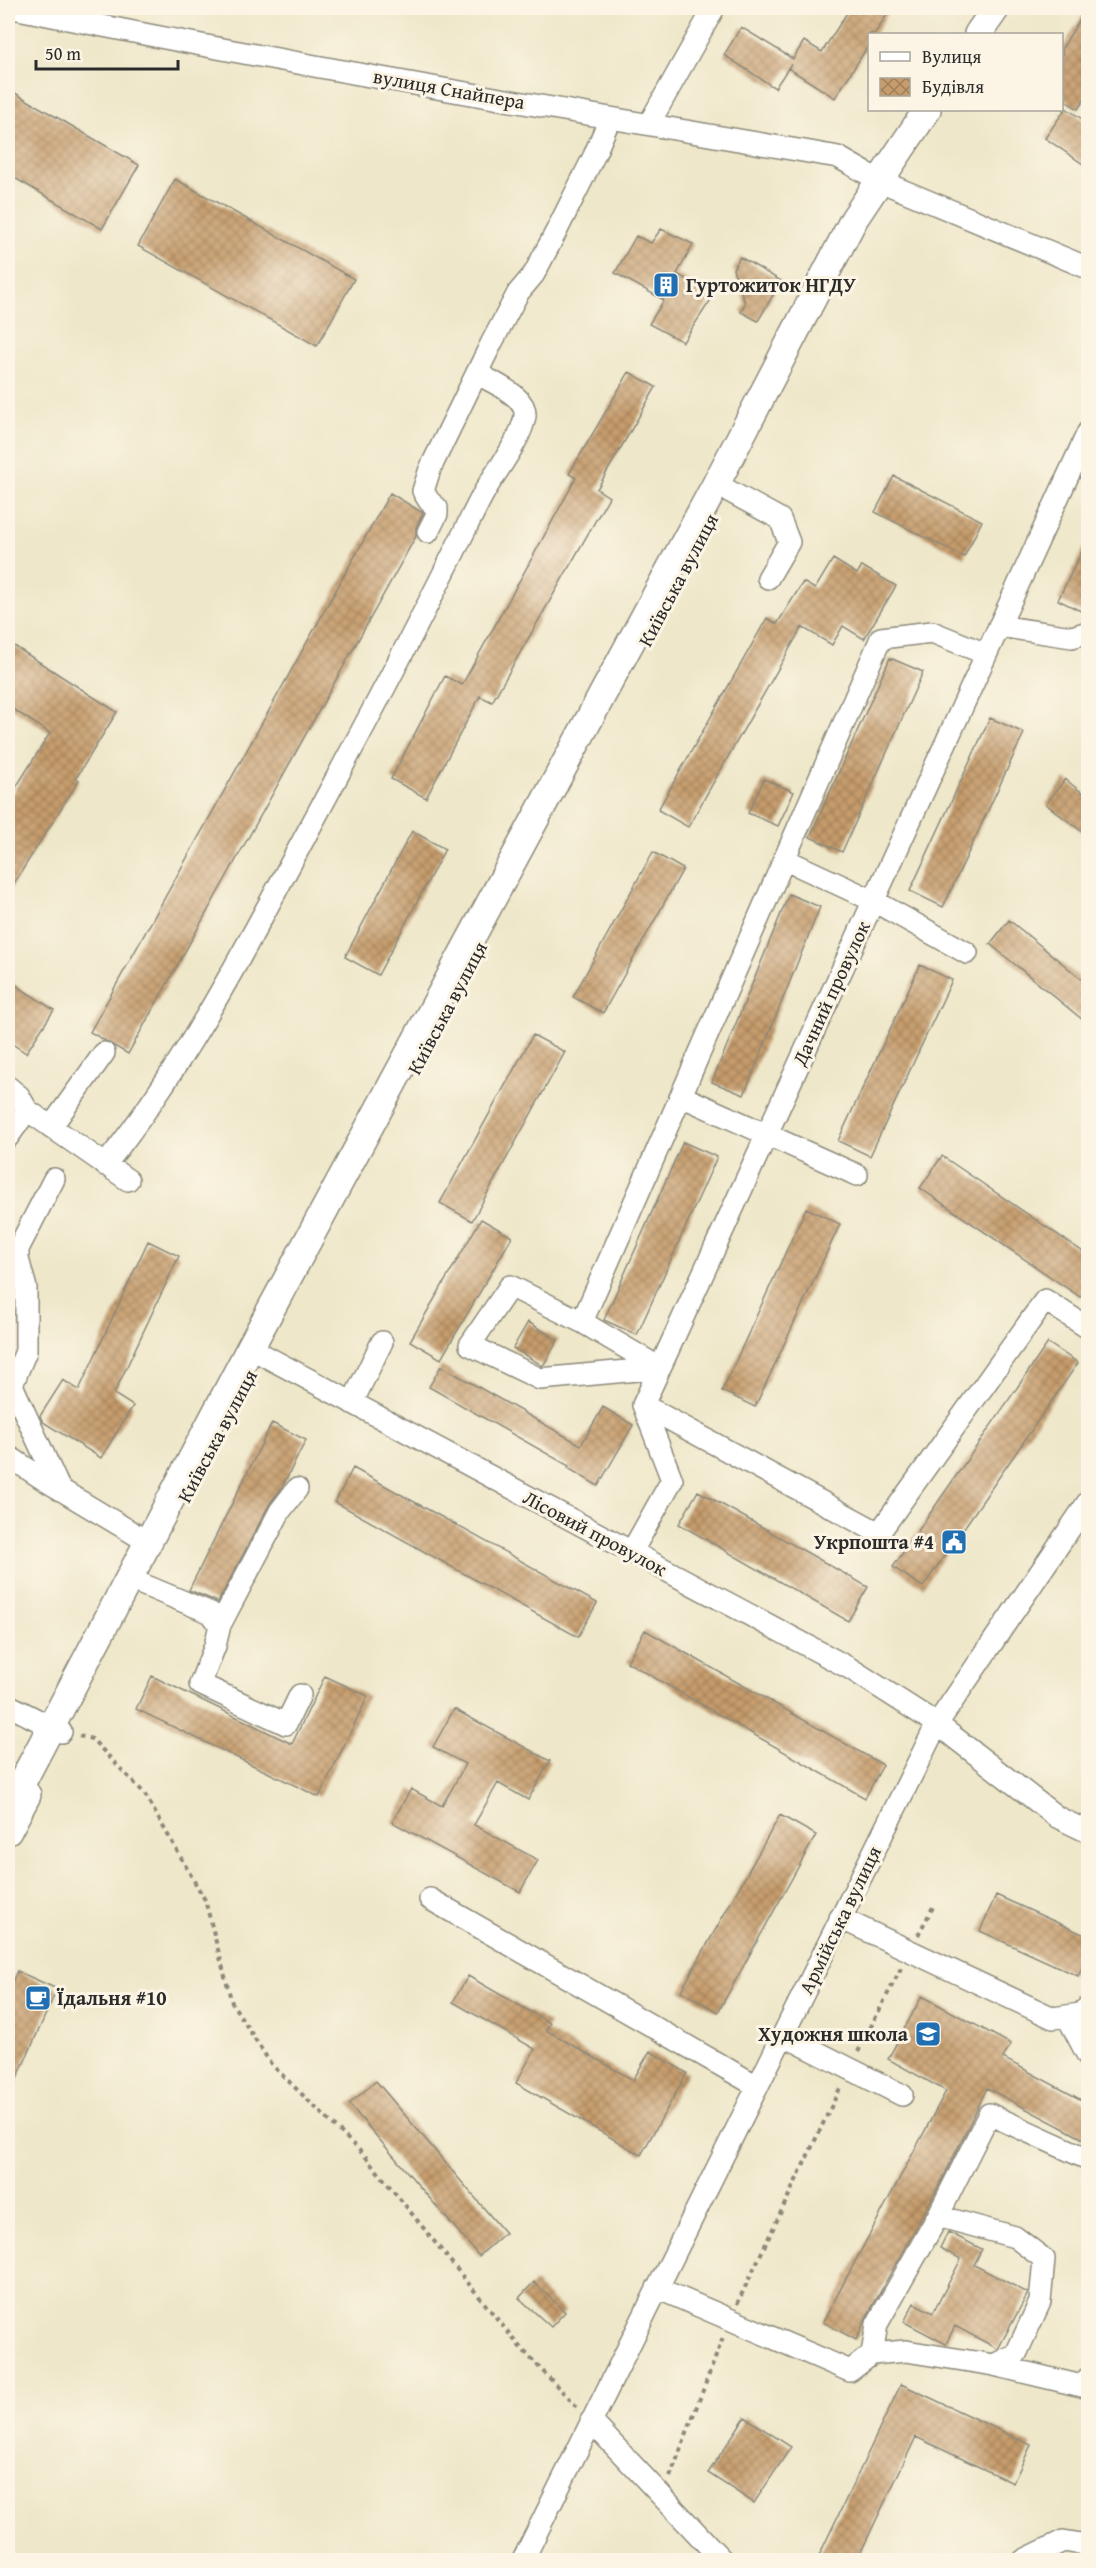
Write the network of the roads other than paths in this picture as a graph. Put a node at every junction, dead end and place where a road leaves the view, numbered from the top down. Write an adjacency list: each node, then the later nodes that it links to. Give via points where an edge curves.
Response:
1 (13, 8): 6 (street, вулиця Снайпера)
2 (714, 8): 7 (street)
3 (996, 8): 4 (main road)
4 (979, 33)
5 (926, 111): 8 (main road, Київська вулиця)
6 (610, 118): 7 (street, вулиця Снайпера); 13 (street, via 557,230 490,344 430,469 423,491 438,508)
7 (649, 124): 8 (street, вулиця Снайпера, via 838,157)
8 (880, 181): 9 (street, вулиця Снайпера); 12 (main road, Київська вулиця, via 854,219)
9 (1089, 268)
10 (484, 377): 28 (street, via 524,406 521,429 484,492 253,935 178,1060)
11 (1089, 432): 15 (street, Дачний провулок)
12 (722, 487): 14 (street, via 780,519 789,542); 36 (main road, Київська вулиця)
13 (428, 532)
14 (768, 578)
15 (999, 626): 16 (street, via 1072,637); 17 (street, Дачний провулок)
16 (1089, 632)
17 (986, 654): 18 (street, via 932,632 881,639); 19 (street, Дачний провулок)
18 (784, 859): 19 (street); 23 (street)
19 (874, 901): 20 (street); 26 (street, Дачний провулок)
20 (967, 953)
21 (104, 1053): 25 (street)
22 (8, 1087): 24 (street)
23 (681, 1096): 26 (street); 33 (street)
24 (27, 1110): 25 (street); 27 (street)
25 (51, 1127): 28 (street)
26 (767, 1135): 29 (street); 37 (street, Дачний провулок)
27 (8, 1137)
28 (105, 1165): 31 (street)
29 (856, 1175)
30 (54, 1179): 32 (street)
31 (128, 1180)
32 (13, 1256): 38 (street, via 26,1288 27,1351)
33 (582, 1322): 37 (street); 37 (street, via 510,1286 470,1345 540,1379)
34 (1089, 1329): 40 (street, via 1045,1300 879,1533)
35 (382, 1342): 39 (street)
36 (255, 1351): 39 (street, Лісовий провулок); 45 (main road, Київська вулиця); 47 (main road, Київська вулиця)
37 (660, 1368): 40 (street, Дачний провулок)
38 (10, 1383): 43 (street)
39 (352, 1403): 46 (street, Лісовий провулок)
40 (643, 1405): 46 (street, via 672,1480)
41 (8, 1456): 43 (street)
42 (297, 1489): 48 (street, via 280,1511)
43 (60, 1490): 45 (street)
44 (1089, 1502): 51 (street, Армійська вулиця)
45 (148, 1542): 52 (main road, Київська вулиця)
46 (631, 1553): 51 (street, Лісовий провулок, via 851,1669)
47 (139, 1583): 48 (street, via 211,1613); 52 (main road, Київська вулиця)
48 (220, 1625): 49 (street, via 200,1684 286,1724)
49 (300, 1695)
50 (8, 1705): 52 (street)
51 (937, 1724): 55 (street, Лісовий провулок, via 1057,1817); 57 (street, Армійська вулиця)
52 (56, 1730): 53 (main road, Київська вулиця); 54 (main road, Київська вулиця)
53 (8, 1809)
54 (8, 1831)
55 (1089, 1832)
56 (430, 1899): 62 (street)
57 (840, 1918): 59 (street, via 1053,2018); 60 (street, Армійська вулиця)
58 (1089, 2007): 59 (street, via 1080,2014)
59 (1067, 2016): 61 (street)
60 (783, 2035): 62 (street, Армійська вулиця); 63 (street)
61 (1089, 2056)
62 (757, 2086): 66 (street, Армійська вулиця)
63 (902, 2095)
64 (1089, 2159): 65 (street, via 989,2114)
65 (938, 2216): 67 (street, via 877,2324); 68 (street, via 1015,2237 1044,2259 1040,2302 1016,2354)
66 (657, 2288): 67 (street, via 849,2371); 70 (street, Армійська вулиця)
67 (872, 2354): 68 (street, via 906,2351)
68 (994, 2365): 69 (street, via 1086,2387)
69 (1089, 2378)
70 (591, 2421): 72 (street, Армійська вулиця); 73 (street)
71 (1089, 2545): 74 (street, via 1063,2541)
72 (523, 2560)
73 (722, 2560)
74 (1024, 2560)

